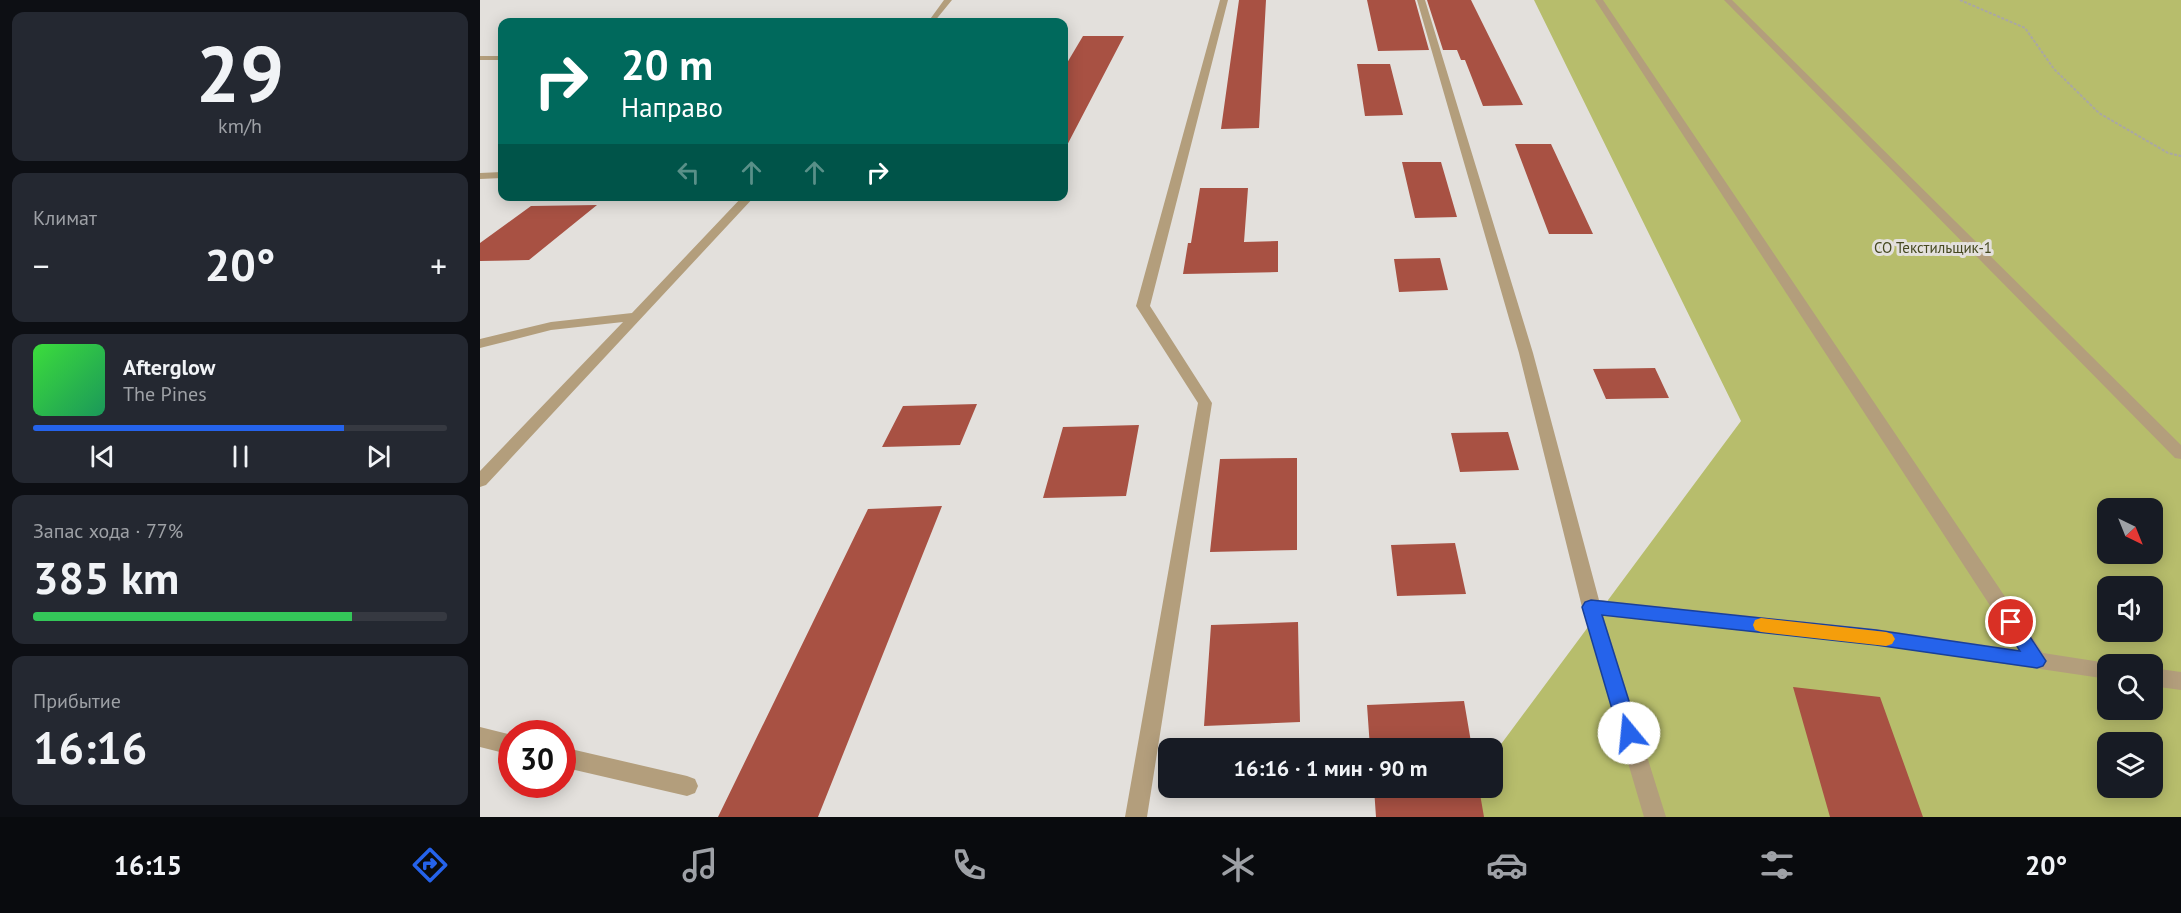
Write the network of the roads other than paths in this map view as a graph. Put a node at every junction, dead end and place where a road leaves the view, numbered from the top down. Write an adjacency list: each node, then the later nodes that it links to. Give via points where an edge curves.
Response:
1 (948, 0): 6 (street)
2 (1224, 0): 25 (street, via 1143,306 1205,403)
3 (1421, 0): 16 (street, via 1526,353)
4 (1599, 0): 17 (street)
5 (1728, 0): 14 (street)
6 (934, 18)
7 (480, 58): 8 (street)
8 (498, 58)
9 (498, 175): 10 (street)
10 (480, 176)
11 (745, 201): 12 (street)
12 (638, 316): 13 (street, via 551,326); 15 (street)
13 (480, 344)
14 (2181, 454)
15 (480, 481)
16 (1591, 607): 17 (street, via 1876,637); 26 (street)
17 (2037, 661): 18 (street)
18 (2097, 669)
19 (2163, 679): 20 (street)
20 (2181, 681)
21 (480, 737): 22 (street)
22 (498, 742)
23 (576, 759): 24 (street)
24 (687, 786)
25 (1136, 817)
26 (1655, 817)

